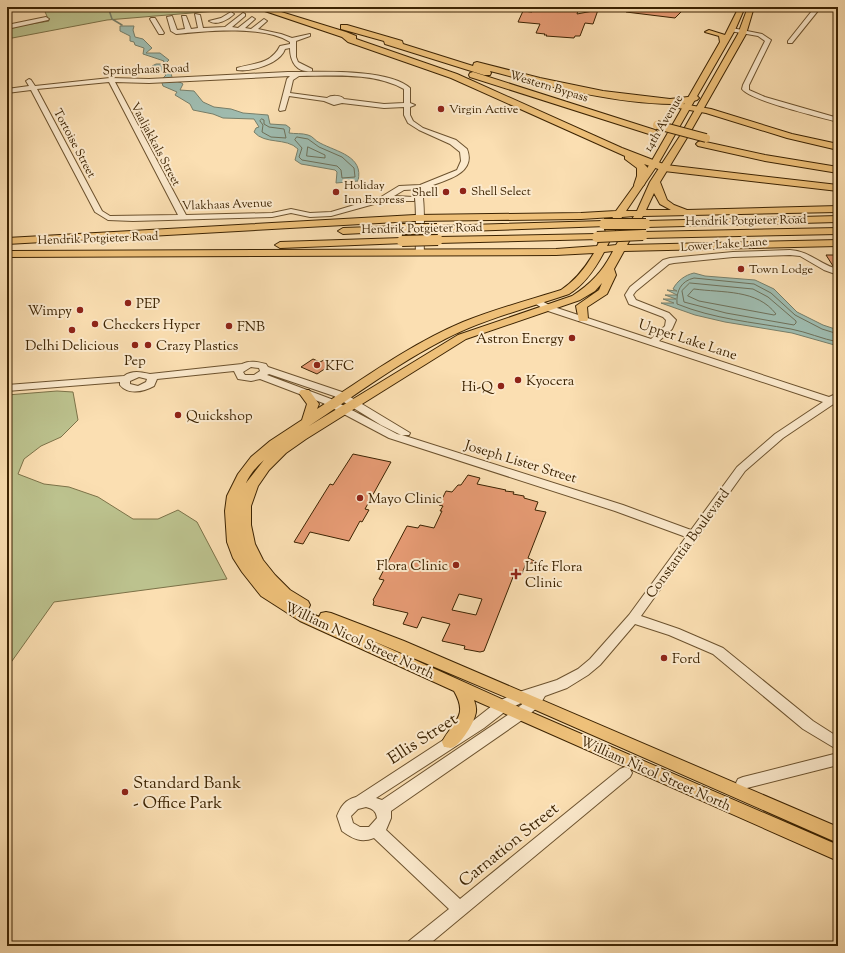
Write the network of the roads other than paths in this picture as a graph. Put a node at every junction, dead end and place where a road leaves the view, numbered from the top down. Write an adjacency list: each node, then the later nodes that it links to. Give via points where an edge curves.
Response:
1 (256, 7): 28 (highway, Western Bypass)
2 (279, 7): 28 (highway, Western Bypass)
3 (742, 7): 32 (main road, 14th Avenue)
4 (751, 7): 34 (main road, 14th Avenue)
5 (818, 7): 39 (street)
6 (231, 14): 15 (street, via 223,20)
7 (197, 15): 24 (street)
8 (210, 15): 15 (street)
9 (243, 15): 23 (street)
10 (170, 17): 17 (street)
11 (184, 17): 26 (street)
12 (153, 18): 20 (street)
13 (46, 19): 19 (street)
14 (252, 19): 25 (street)
15 (212, 21): 22 (street)
16 (264, 21): 27 (street)
17 (172, 24): 20 (street); 26 (street, via 174,31)
18 (275, 24): 29 (street)
19 (7, 25)
20 (157, 26): 33 (street)
21 (286, 28): 35 (street)
22 (214, 29): 23 (street); 24 (street)
23 (226, 29): 25 (street)
24 (201, 30): 26 (street)
25 (239, 30): 27 (street)
26 (189, 31)
27 (252, 31): 29 (street)
28 (343, 31): 49 (highway, via 546,83); 56 (highway, Western Bypass, via 654,128); 58 (highway, via 351,40 460,78)
29 (263, 32): 35 (street)
30 (295, 32): 37 (street)
31 (709, 32): 38 (main road, via 722,35)
32 (731, 32): 34 (street); 38 (main road, 14th Avenue)
33 (161, 33)
34 (743, 33): 53 (main road, 14th Avenue); 55 (street, via 767,39 745,89 754,95)
35 (274, 34): 37 (street)
36 (308, 35): 40 (street)
37 (285, 36): 40 (street)
38 (724, 42): 50 (main road, 14th Avenue)
39 (790, 42)
40 (292, 43): 41 (street); 43 (street, via 282,46 280,54 258,67)
41 (293, 60): 42 (street); 44 (street)
42 (300, 70): 44 (street); 44 (street, Springhaas Road); 51 (street, Vlakhaas Avenue, via 382,78 398,82 407,88); 51 (street, Vlakhaas Avenue, via 398,79 412,88)
43 (194, 71)
44 (287, 72): 45 (street, Springhaas Road, via 153,81); 48 (street)
45 (111, 80): 46 (street, Springhaas Road); 76 (street, Vaaljakkals Street)
46 (31, 84): 47 (street, Springhaas Road); 72 (street, Tortoise Street)
47 (7, 91)
48 (286, 94): 51 (street, via 334,103 342,101); 54 (street)
49 (634, 98): 50 (highway, via 676,102); 52 (highway)
50 (694, 98): 52 (main road, 14th Avenue)
51 (409, 107): 65 (street, Vlakhaas Avenue, via 408,118 413,124 453,142 466,156 460,171)
52 (688, 107): 53 (highway); 60 (main road, 14th Avenue)
53 (700, 109): 57 (highway); 61 (main road, 14th Avenue)
54 (282, 110)
55 (838, 120)
56 (704, 141): 59 (highway, Western Bypass); 62 (highway, Western Bypass, via 765,158)
57 (838, 148)
58 (618, 150): 60 (highway); 64 (highway, via 642,167)
59 (838, 163)
60 (654, 164): 61 (highway); 64 (main road, 14th Avenue)
61 (664, 168): 63 (main road, 14th Avenue); 66 (highway)
62 (838, 170)
63 (655, 182): 71 (main road, via 661,199 666,204 680,210); 74 (main road, 14th Avenue)
64 (639, 185): 67 (main road, 14th Avenue)
65 (424, 188): 68 (street, Vlakhaas Avenue, via 410,187 398,190); 70 (street, via 418,198); 70 (street, via 413,194)
66 (838, 188)
67 (632, 196): 73 (main road, 14th Avenue); 75 (main road, via 608,211)
68 (384, 200): 70 (street, via 394,198); 76 (street, Vlakhaas Avenue, via 343,212 325,214 310,215 291,211 272,215)
69 (838, 209): 71 (main road)
70 (417, 213): 75 (main road, via 437,218); 79 (main road, via 392,220); 87 (street)
71 (702, 213): 74 (main road)
72 (102, 214): 76 (street, Vlakhaas Avenue, via 112,218)
73 (619, 214): 74 (main road); 75 (main road); 84 (main road, 14th Avenue)
74 (640, 214): 82 (main road, 14th Avenue)
75 (581, 216)
76 (182, 217)
77 (838, 219): 79 (main road, Hendrik Potgieter Road, bridge)
78 (838, 231): 86 (main road, Hendrik Potgieter Road, bridge, via 402,241)
79 (46, 239): 80 (main road, Hendrik Potgieter Road)
80 (7, 241)
81 (838, 243): 83 (main road)
82 (620, 248): 83 (main road); 84 (main road); 89 (main road, William Nicol Street North)
83 (652, 248): 89 (main road, via 630,253)
84 (601, 249): 85 (main road); 90 (main road, William Nicol Street North)
85 (556, 252): 87 (main road); 90 (main road, via 577,255)
86 (51, 253): 87 (main road); 88 (main road, Hendrik Potgieter Road)
87 (420, 253)
88 (7, 254)
89 (610, 266): 92 (main road, William Nicol Street North, via 584,294); 93 (main road, via 611,275 605,289 581,306)
90 (591, 267): 92 (main road, William Nicol Street North, via 576,285)
91 (838, 272): 94 (street, Lower Lake Lane, via 826,269 806,255 792,252 721,254 666,262 633,289 629,296 632,302 666,315 671,320 669,327)
92 (543, 305): 93 (street, Upper Lake Lane); 102 (main road, William Nicol Street North, via 456,340)
93 (583, 319): 94 (street, Upper Lake Lane)
94 (652, 342): 101 (street, Upper Lake Lane)
95 (241, 371): 96 (street, via 247,378); 96 (street, via 255,364 263,366); 97 (street)
96 (262, 373): 100 (street); 102 (street, via 338,394)
97 (150, 380): 98 (street, via 139,388); 98 (street, via 139,374 130,376)
98 (127, 383): 99 (street)
99 (7, 388)
100 (305, 393): 102 (street); 103 (main road, via 313,404)
101 (834, 398): 104 (street, Constantia Boulevard, via 779,436 741,469)
102 (344, 404): 103 (main road, William Nicol Street North); 104 (street, Joseph Lister Street, via 383,432 408,442 554,486); 107 (main road, William Nicol Street North, via 285,448 256,478 244,504 244,527 250,551 257,563 279,588 311,610 340,624)
103 (308, 421): 106 (main road, William Nicol Street North, via 256,460 238,486 232,511 234,542 240,558 266,592 305,617)
104 (694, 533): 105 (street, Constantia Boulevard)
105 (633, 618): 107 (street, Constantia Boulevard, via 595,662 583,672); 111 (street, via 718,651 808,725)
106 (458, 686): 108 (main road, William Nicol Street North); 110 (main road, via 466,697 469,710 465,723)
107 (532, 697): 108 (street, Constantia Boulevard); 109 (street, Constantia Boulevard); 118 (main road, William Nicol Street North)
108 (502, 706): 109 (main road, William Nicol Street North); 110 (street, Ellis Street)
109 (520, 714): 116 (street); 119 (main road, William Nicol Street North)
110 (450, 742): 115 (street, Ellis Street)
111 (838, 744)
112 (838, 759): 114 (street)
113 (625, 773): 120 (street, Carnation Street)
114 (743, 782)
115 (361, 801): 116 (street, via 376,803); 117 (street, Ellis Street, via 346,811 344,821 347,827 357,834 364,835)
116 (383, 810): 117 (street, via 384,821)
117 (377, 831): 120 (street)
118 (838, 835)
119 (838, 853)
120 (459, 908): 121 (street, Carnation Street)
121 (415, 946)

